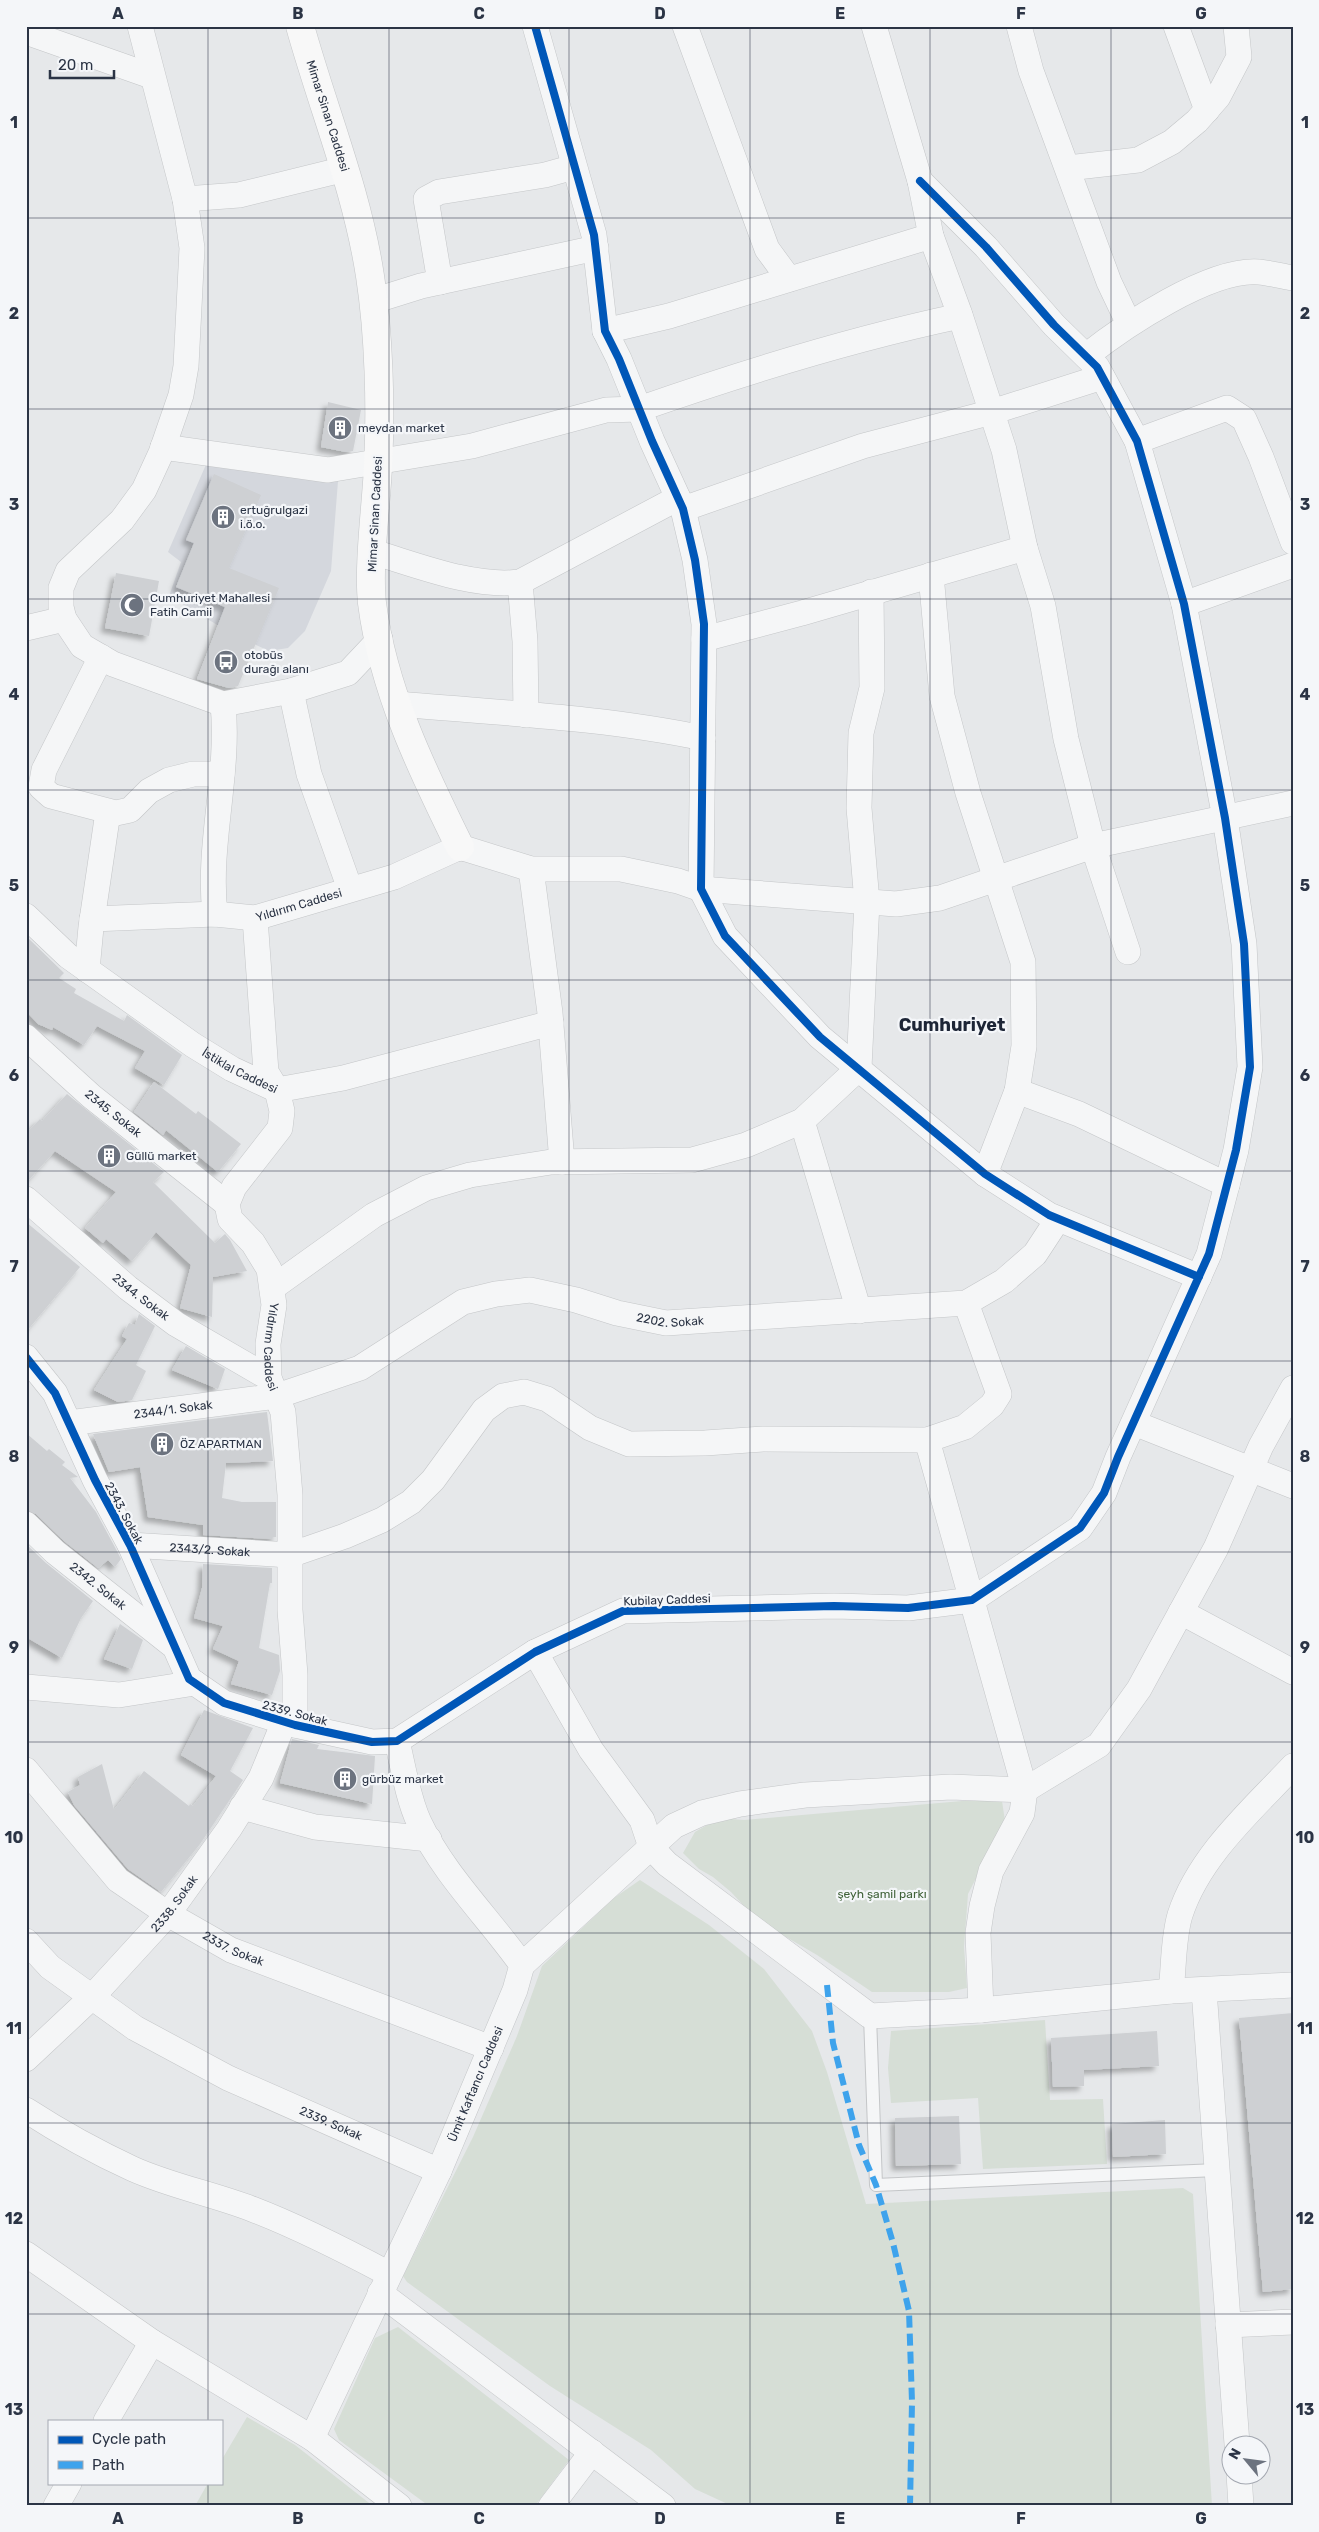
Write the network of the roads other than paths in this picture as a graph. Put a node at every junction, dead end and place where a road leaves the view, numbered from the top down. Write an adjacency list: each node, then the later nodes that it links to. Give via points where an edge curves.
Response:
1 (140, 26): 10 (street)
2 (300, 26): 14 (street, Mimar Sinan Caddesi)
3 (535, 26): 12 (street)
4 (685, 26): 20 (street, via 767,248)
5 (874, 26): 15 (street)
6 (1019, 26): 13 (street, via 1031,71)
7 (1176, 26): 11 (street)
8 (1236, 26): 11 (street, via 1239,57 1218,97)
9 (26, 32): 10 (street)
10 (151, 76): 16 (street)
11 (1207, 110): 13 (street, via 1172,142 1138,160)
12 (574, 168): 18 (street); 21 (street, via 439,192 426,199)
13 (1068, 168): 24 (street, via 1109,282)
14 (345, 169): 16 (street, via 239,196); 22 (street, Mimar Sinan Caddesi, via 357,206)
15 (920, 181): 17 (street); 26 (street)
16 (185, 199): 31 (street, via 192,248 186,366 181,395)
17 (931, 236): 20 (street); 23 (street)
18 (596, 248): 21 (street); 25 (street)
19 (1293, 278): 24 (street, via 1257,272 1221,278)
20 (790, 279): 25 (street, via 670,316)
21 (440, 282): 22 (street)
22 (373, 301): 32 (street, Mimar Sinan Caddesi)
23 (960, 316): 28 (street, via 832,347); 29 (street)
24 (1129, 324): 26 (street)
25 (605, 331): 28 (street, via 620,359)
26 (1086, 356): 27 (street)
27 (1102, 377): 29 (street); 30 (street)
28 (639, 409): 32 (street, via 606,410 472,446); 33 (street)
29 (992, 412): 33 (street, via 864,446); 35 (street, via 1004,450)
30 (1137, 441): 34 (street, via 1227,408 1244,419); 41 (street)
31 (163, 446): 32 (street, via 328,470); 42 (street, via 144,490 122,520 68,571 61,588)
32 (378, 462): 36 (street, Mimar Sinan Caddesi)
33 (680, 503): 39 (street); 45 (street, via 695,560)
34 (1293, 542)
35 (1025, 548): 38 (street); 56 (street, via 1043,606 1066,739)
36 (373, 552): 39 (street, via 467,578 502,584); 44 (street, Mimar Sinan Caddesi, via 372,602)
37 (1293, 565): 41 (street)
38 (931, 575): 40 (street); 59 (street, via 942,696)
39 (520, 582): 50 (street)
40 (871, 592): 45 (street); 62 (street, via 872,688 861,733 859,808)
41 (1184, 604): 55 (street)
42 (64, 619): 43 (street); 46 (street, via 82,646)
43 (26, 628)
44 (380, 639): 47 (street, via 348,673); 49 (street, Mimar Sinan Caddesi)
45 (704, 639): 51 (street)
46 (101, 657): 48 (street); 54 (street, via 44,770 41,787 51,796)
47 (292, 691): 48 (street); 60 (street, via 309,774)
48 (223, 704): 52 (street)
49 (398, 704): 50 (street); 57 (street, Mimar Sinan Caddesi, via 405,729)
50 (526, 715): 51 (street, via 642,726)
51 (703, 738): 61 (street)
52 (222, 774): 54 (street, via 193,774 169,780 149,791 130,810); 63 (street, via 212,893)
53 (1293, 803): 55 (street)
54 (108, 812): 66 (street)
55 (1225, 818): 56 (street); 77 (street, via 1244,944 1250,1067)
56 (1092, 846): 59 (street); 67 (street)
57 (460, 847): 58 (street); 60 (street, Yıldırım Caddesi, via 394,876)
58 (531, 869): 61 (street, via 621,869); 69 (street)
59 (995, 878): 62 (street, via 940,898 896,904); 73 (street, via 1023,962 1024,1046)
60 (350, 889): 65 (street, Yıldırım Caddesi)
61 (701, 889): 62 (street); 71 (street, via 726,936 820,1037)
62 (867, 902): 71 (street)
63 (215, 914): 65 (street); 66 (street)
64 (26, 916): 68 (street, İstiklal Caddesi, via 68,956)
65 (255, 918): 72 (street, Yıldırım Caddesi, via 266,1072)
66 (92, 919): 68 (street)
67 (1128, 952)
68 (88, 970): 72 (street, İstiklal Caddesi, via 193,1045 232,1069)
69 (551, 1023): 72 (street, İstiklal Caddesi, via 343,1078); 75 (street)
70 (26, 1037): 79 (street, 2345. Sokak, via 91,1096)
71 (859, 1068): 74 (street); 76 (street)
72 (276, 1090): 79 (street, Yıldırım Caddesi, via 282,1111 280,1128 234,1187)
73 (1017, 1091): 76 (street); 77 (street, via 1079,1114)
74 (802, 1121): 75 (street, via 746,1145 692,1160); 84 (street)
75 (562, 1162): 82 (street, via 470,1176 426,1188 374,1215)
76 (985, 1174): 80 (street)
77 (1227, 1185): 81 (street, via 1209,1254)
78 (26, 1199): 86 (street, 2344. Sokak, via 162,1314)
79 (227, 1204): 82 (street, Yıldırım Caddesi, via 230,1219 253,1243 269,1269)
80 (1058, 1219): 81 (street); 83 (street, 2202. Sokak, via 1035,1254 1004,1281)
81 (1199, 1277): 89 (street)
82 (272, 1288): 86 (street, Yıldırım Caddesi, via 274,1305 268,1344)
83 (966, 1303): 84 (street, 2202. Sokak); 90 (street, via 1000,1394 992,1405 965,1427)
84 (859, 1311): 86 (street, 2202. Sokak, via 666,1323 530,1290 496,1294 462,1302 360,1368)
85 (26, 1357): 88 (street, 2343. Sokak, via 55,1392)
86 (273, 1387): 88 (street, 2344/1. Sokak); 95 (street, Yıldırım Caddesi, via 283,1412 290,1495)
87 (1293, 1388): 91 (street)
88 (69, 1423): 94 (street, 2343. Sokak)
89 (1134, 1423): 91 (street); 96 (street, via 1104,1493 1080,1528)
90 (928, 1440): 95 (street, via 763,1439 705,1444 629,1444 590,1428 547,1399 517,1393 503,1396 484,1410 433,1480 412,1502 345,1536); 96 (street)
91 (1250, 1470): 92 (street); 97 (street, via 1216,1548)
92 (1293, 1486)
93 (26, 1524): 98 (street, 2342. Sokak, via 55,1552)
94 (130, 1545): 95 (street, 2343/2. Sokak); 98 (street, 2343. Sokak)
95 (290, 1554): 105 (street, Yıldırım Caddesi, via 295,1675)
96 (972, 1600): 99 (street, Kubilay Caddesi, via 908,1608 834,1606 623,1611); 109 (street)
97 (1181, 1612): 101 (street); 109 (street, via 1139,1689 1098,1746)
98 (173, 1646): 102 (street, 2343. Sokak, via 189,1679)
99 (535, 1652): 106 (street, Kubilay Caddesi); 112 (street, via 591,1750 642,1820)
100 (26, 1669): 104 (street)
101 (1293, 1672)
102 (195, 1683): 104 (street, via 118,1695); 105 (street, 2339. Sokak, via 224,1703)
103 (26, 1687): 104 (street)
104 (51, 1689)
105 (290, 1724): 106 (street, 2339. Sokak, via 372,1742); 110 (street, 2338. Sokak)
106 (396, 1740): 111 (street, via 418,1821)
107 (1293, 1766): 118 (street, via 1228,1835 1194,1884 1180,1916)
108 (26, 1770): 113 (street, 2337. Sokak, via 118,1880)
109 (1025, 1790): 112 (street, via 951,1787 880,1790 740,1804 702,1813 674,1826); 120 (street, via 1022,1813 991,1871 982,1906 978,1933)
110 (242, 1807): 111 (street, via 315,1827); 113 (street, 2338. Sokak)
111 (429, 1839): 115 (street, via 448,1870)
112 (651, 1847): 115 (street); 121 (street, via 667,1864)
113 (168, 1914): 119 (street, 2338. Sokak); 122 (street, 2337. Sokak, via 231,1950)
114 (26, 1941): 119 (street, 2339. Sokak, via 50,1967)
115 (522, 1965): 122 (street, Ümit Kaftancı Caddesi)
116 (1293, 1985): 117 (street)
117 (1204, 1990): 118 (street); 125 (street)
118 (1171, 1991): 120 (street)
119 (92, 1997): 123 (street, 2338. Sokak); 126 (street, 2339. Sokak, via 135,2028 228,2078)
120 (981, 2010): 121 (street)
121 (870, 2016): 125 (lane, via 876,2185)
122 (491, 2048): 126 (street, Ümit Kaftancı Caddesi)
123 (26, 2058)
124 (26, 2110): 128 (street, via 133,2169 250,2208 322,2238)
125 (1217, 2170): 130 (street)
126 (439, 2171): 128 (street, Ümit Kaftancı Caddesi)
127 (26, 2254): 131 (street)
128 (384, 2284): 134 (street, Ümit Kaftancı Caddesi); 135 (street)
129 (1293, 2322): 130 (street)
130 (1228, 2325): 133 (street)
131 (152, 2342): 132 (street); 134 (street)
132 (107, 2420)
133 (1236, 2434)
134 (312, 2438): 139 (street)
135 (592, 2452): 140 (street); 141 (street)
136 (68, 2484): 138 (street)
137 (1240, 2484): 142 (street)
138 (56, 2506)
139 (399, 2506)
140 (551, 2506)
141 (663, 2506)
142 (1241, 2506)

